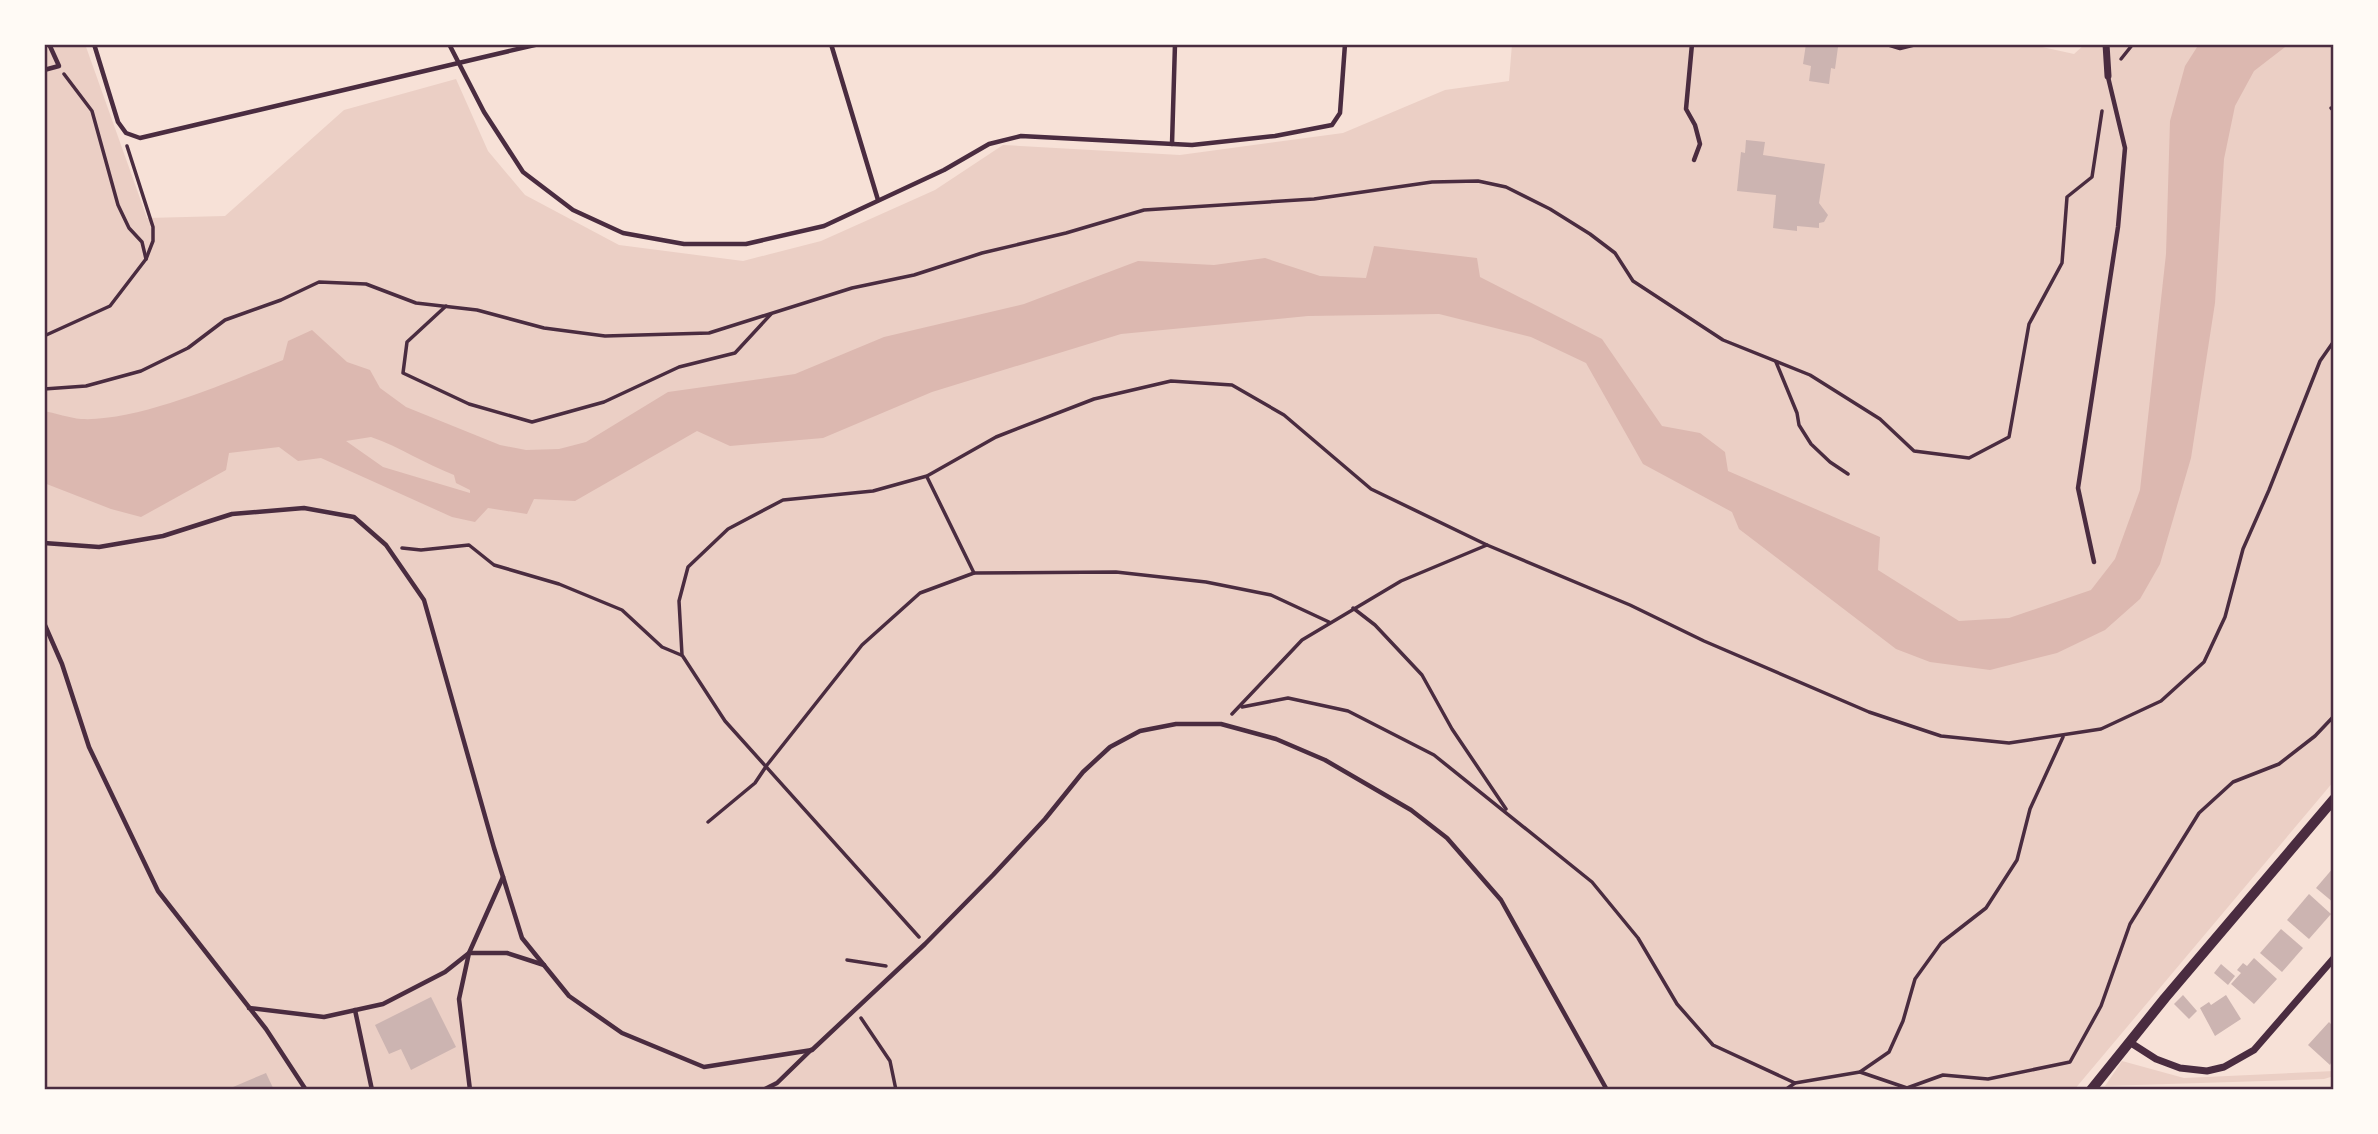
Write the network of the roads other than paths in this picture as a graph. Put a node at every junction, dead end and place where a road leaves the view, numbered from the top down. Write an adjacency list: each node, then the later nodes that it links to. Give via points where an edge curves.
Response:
1 (49, 44): 13 (lane, via 59,66)
2 (94, 44): 12 (lane, via 118,122 126,134 140,138)
3 (449, 44): 12 (lane)
4 (539, 44): 12 (lane)
5 (831, 44): 17 (lane)
6 (1175, 44): 15 (lane)
7 (1345, 44): 15 (lane, via 1340,113 1332,125 1275,136)
8 (1692, 44): 16 (lane, via 1686,109 1700,144)
9 (1887, 44): 10 (lane, via 1900,48)
10 (1916, 44)
11 (2106, 44): 14 (street)
12 (457, 63): 17 (lane, via 523,172 573,210 623,233 684,244 746,244 824,226)
13 (44, 70)
14 (2108, 76): 19 (lane, via 2125,148 2118,227 2078,488)
15 (1172, 144): 17 (lane, via 1021,136 989,144)
16 (1694, 160)
17 (878, 200)
18 (44, 543): 22 (lane, via 99,547 163,536 232,514 304,508 354,517 386,545 424,600)
19 (2094, 562)
20 (44, 623): 26 (lane, via 89,747 159,891)
21 (2334, 799): 28 (street)
22 (503, 876): 23 (lane); 25 (lane, via 522,938)
23 (469, 953): 25 (lane, via 507,953); 27 (lane, via 445,972 383,1004); 32 (lane, via 459,999)
24 (2334, 958): 28 (street, via 2254,1050 2224,1067 2207,1071 2180,1068)
25 (545, 966): 29 (lane, via 569,996 622,1033 704,1067)
26 (249, 1008): 27 (lane, via 324,1017); 30 (lane)
27 (355, 1010): 31 (lane)
28 (2131, 1042): 35 (street)
29 (812, 1049): 33 (lane, via 777,1083); 34 (lane, via 925,944 1110,747 1140,731 1176,724 1221,724 1276,739 1325,760 1411,810 1447,838 1501,900)
30 (306, 1090)
31 (372, 1090)
32 (470, 1090)
33 (763, 1090)
34 (1607, 1090)
35 (2091, 1090)

